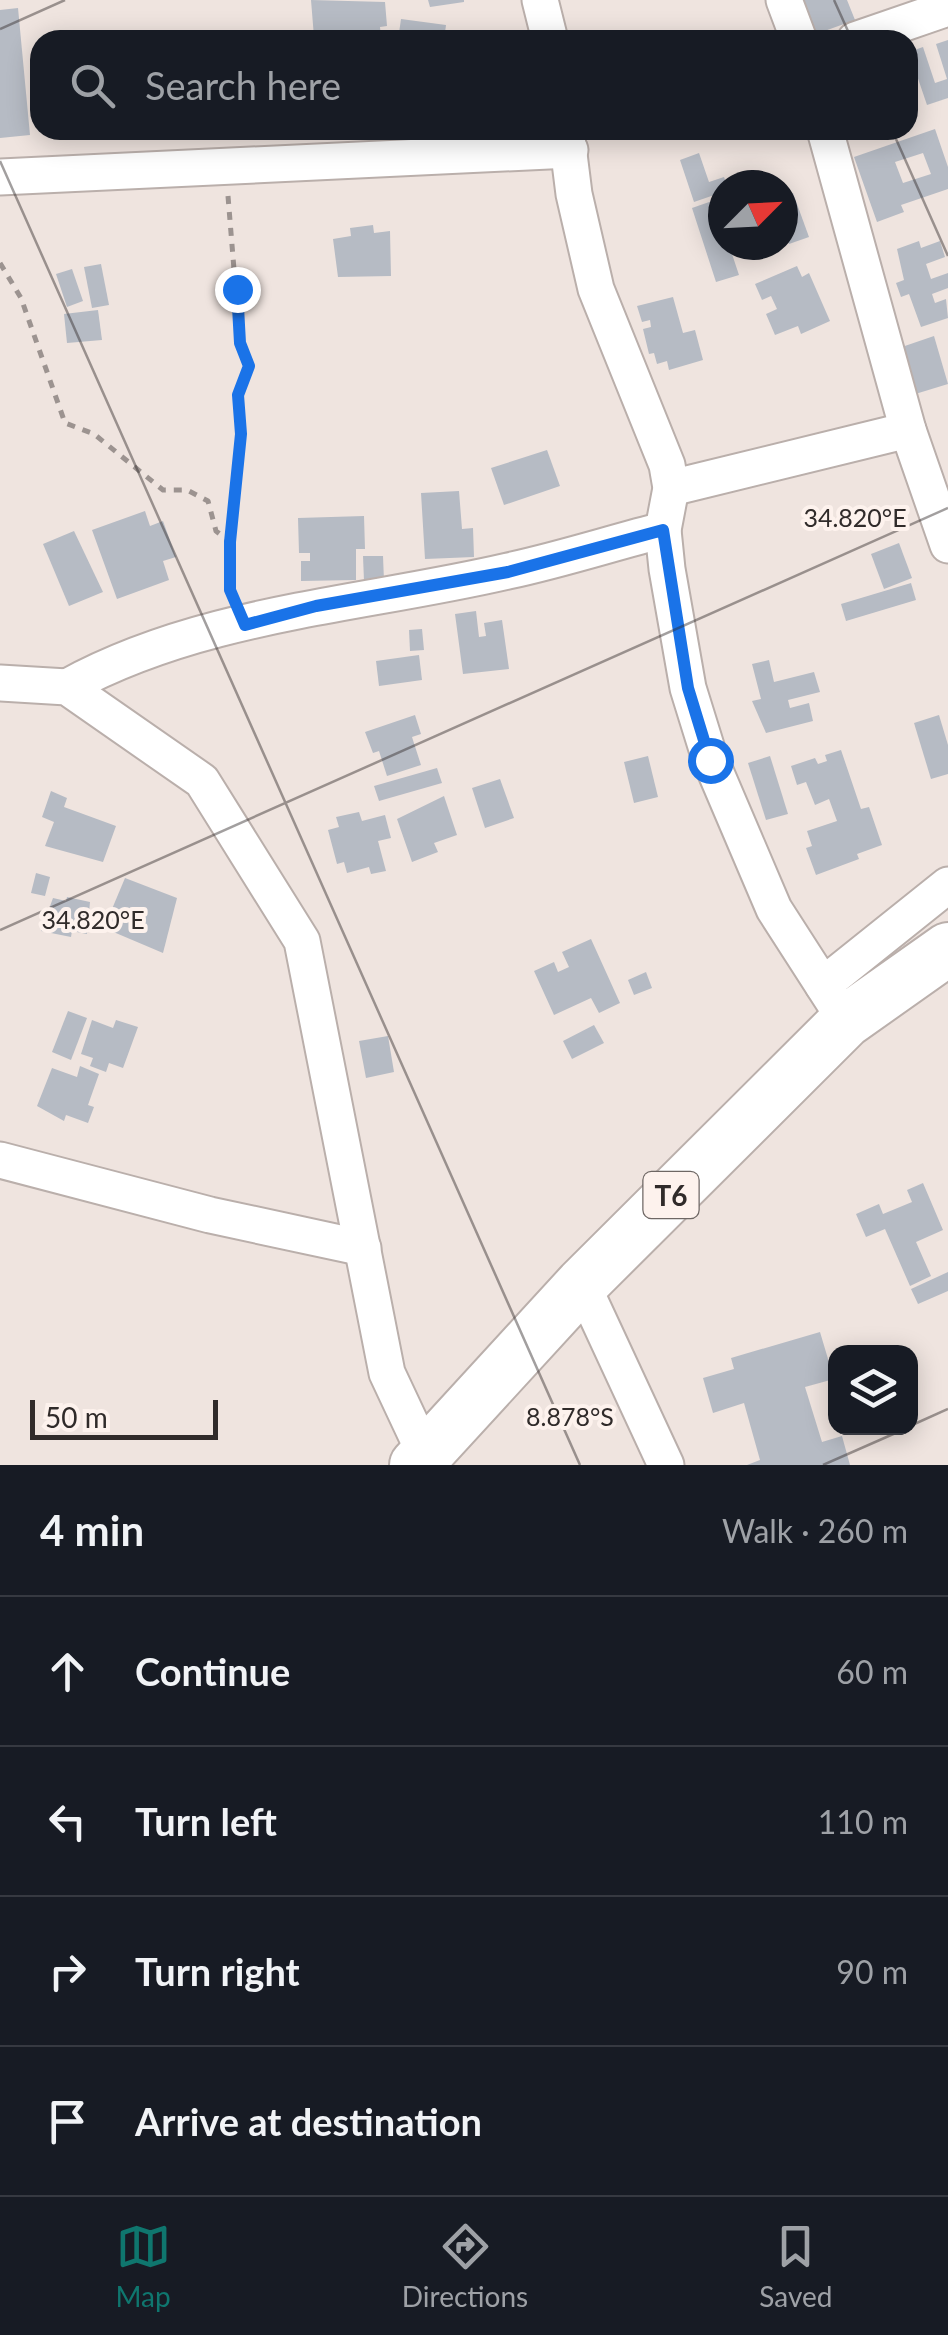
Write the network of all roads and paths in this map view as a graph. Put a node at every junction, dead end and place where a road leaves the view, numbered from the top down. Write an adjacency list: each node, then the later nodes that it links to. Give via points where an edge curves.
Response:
1 (540, 0): 4 (street)
2 (784, 0): 5 (street)
3 (948, 8): 6 (street)
4 (548, 30)
5 (795, 30)
6 (884, 30)
7 (568, 140): 9 (street); 13 (street, via 596,289 645,404)
8 (828, 140): 12 (street)
9 (226, 168): 10 (street); 15 (path, via 240,343 249,366 238,395 241,434)
10 (0, 176)
11 (0, 263): 15 (path, via 22,298 64,424 94,434 164,490 188,490 208,501 216,530)
12 (908, 430): 13 (street); 16 (street)
13 (671, 488): 14 (street)
14 (663, 530): 17 (street, via 508,572); 22 (street, via 688,688 710,760 774,909)
15 (230, 542): 17 (path, via 230,590)
16 (948, 546)
17 (245, 625): 19 (street, via 104,668)
18 (0, 683): 19 (street)
19 (68, 688): 24 (street, via 202,781 302,941)
20 (948, 885): 22 (street)
21 (948, 950): 22 (highway, T6)
22 (834, 1003): 25 (highway, T6)
23 (0, 1160): 24 (street)
24 (363, 1248): 26 (street, via 387,1373)
25 (582, 1284): 26 (highway, T6); 27 (street)
26 (421, 1459)
27 (666, 1465)

